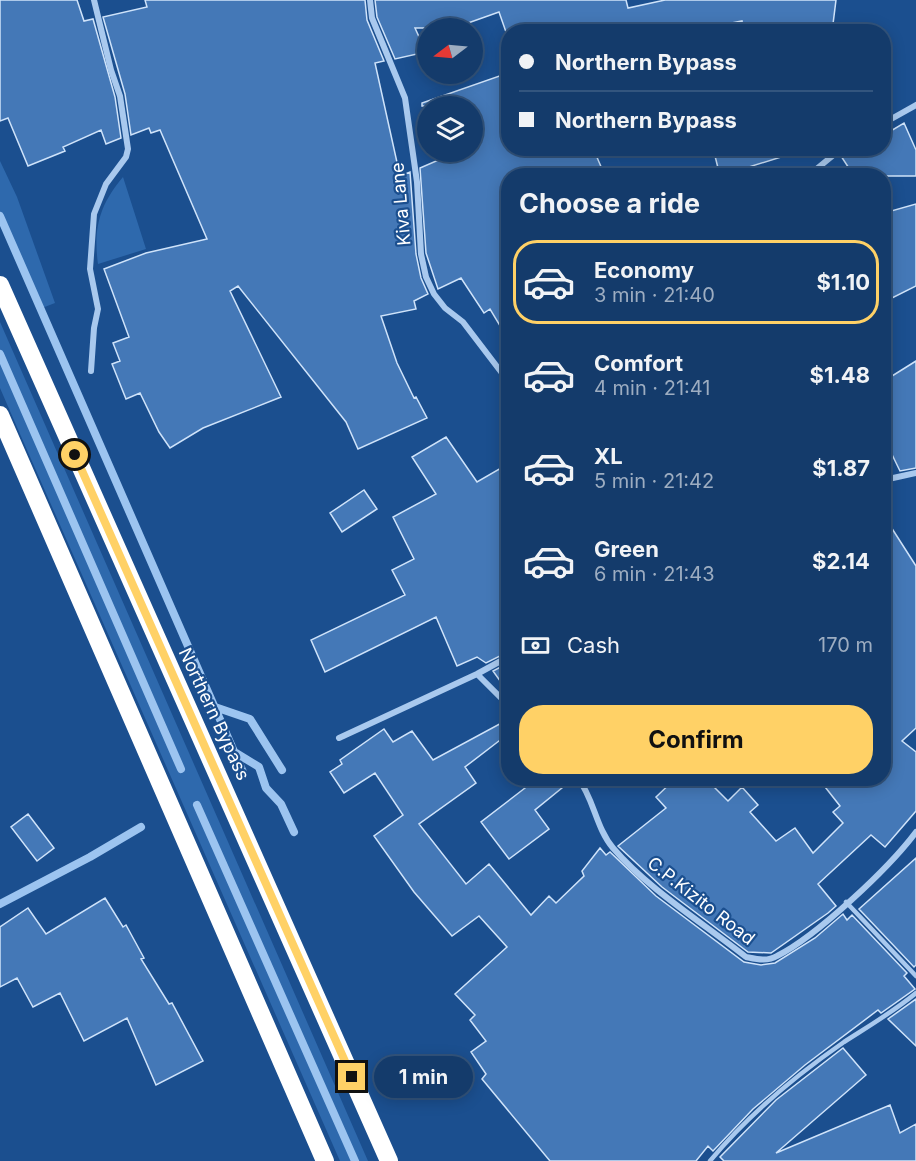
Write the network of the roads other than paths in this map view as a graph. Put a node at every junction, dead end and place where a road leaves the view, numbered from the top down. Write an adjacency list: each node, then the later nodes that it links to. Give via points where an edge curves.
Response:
1 (94, 0): 8 (street, via 120,96 128,149 126,158 106,184 94,214 90,269 98,309)
2 (370, 0): 9 (street, Kiva Lane, via 372,18 405,98 426,277 445,308 464,322)
3 (916, 105): 4 (street)
4 (891, 119)
5 (832, 156): 6 (street)
6 (818, 168)
7 (0, 285): 23 (highway, Northern Bypass)
8 (91, 370)
9 (501, 372)
10 (0, 415): 22 (highway)
11 (916, 473): 12 (street)
12 (891, 478)
13 (501, 661): 14 (street)
14 (477, 674): 15 (street); 16 (street)
15 (501, 698)
16 (339, 738)
17 (584, 786): 19 (street, C.P.Kizito Road, via 614,849 642,876 746,957 776,957)
18 (916, 832): 19 (street, C.P.Kizito Road, via 881,872)
19 (846, 902): 20 (lane)
20 (916, 976)
21 (916, 993): 24 (lane, via 761,1106)
22 (326, 1161)
23 (389, 1161)
24 (710, 1161)

